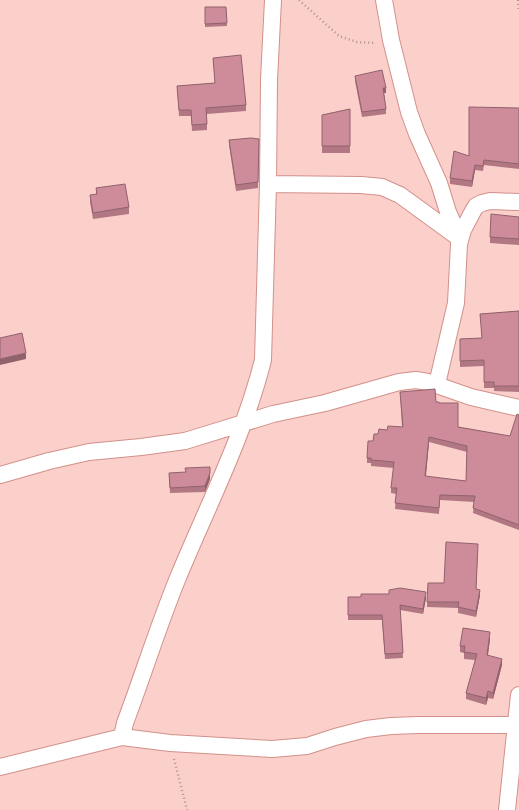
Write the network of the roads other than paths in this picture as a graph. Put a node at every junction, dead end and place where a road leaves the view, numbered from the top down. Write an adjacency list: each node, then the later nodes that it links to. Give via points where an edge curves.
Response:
1 (273, 0): 3 (street)
2 (384, 0): 5 (street, via 394,54 409,112)
3 (268, 184): 5 (street, via 382,187 400,195); 8 (street, via 263,360)
4 (519, 202): 5 (street, via 490,201 476,206)
5 (460, 239): 6 (street, via 456,303)
6 (437, 384): 7 (street, via 471,397); 8 (street, via 416,380 399,382)
7 (519, 408)
8 (243, 424): 9 (street, via 185,441 89,452); 12 (street, via 177,581)
9 (0, 475)
10 (519, 695): 11 (street)
11 (517, 725): 12 (street, via 391,726 366,729 307,746 272,750 170,744); 14 (street)
12 (122, 737): 13 (street)
13 (0, 767)
14 (507, 810)

